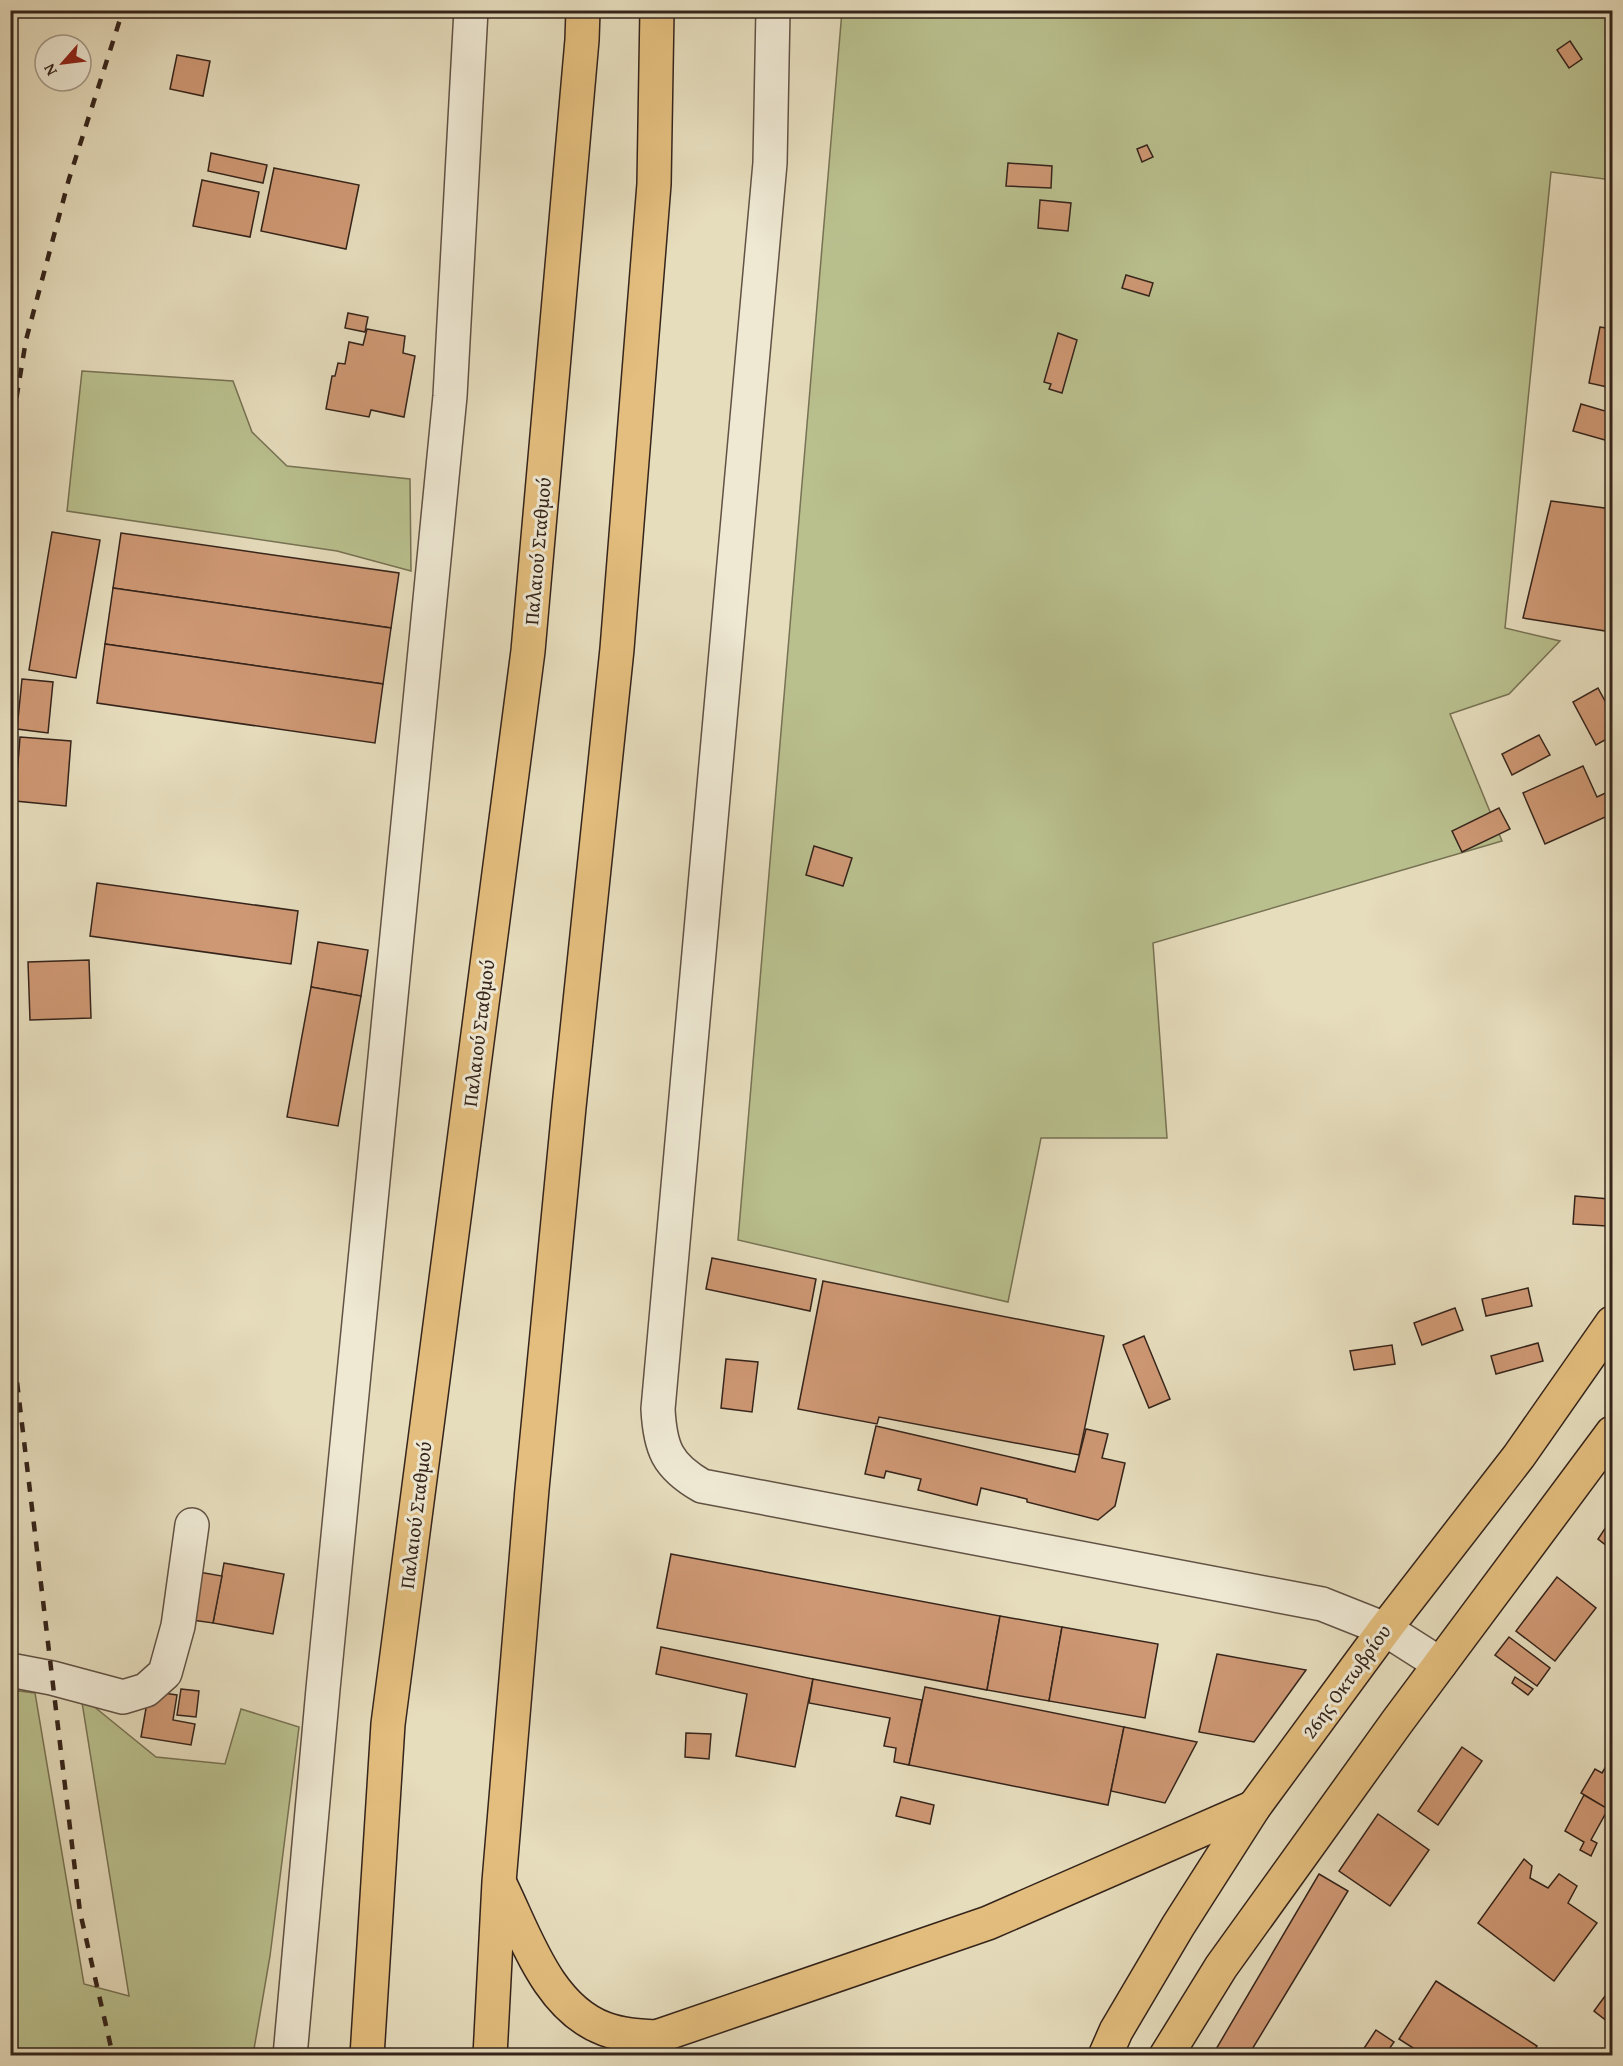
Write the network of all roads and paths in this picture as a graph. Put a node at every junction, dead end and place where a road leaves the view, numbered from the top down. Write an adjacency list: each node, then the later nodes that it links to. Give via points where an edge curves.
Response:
1 (471, 10): 13 (street, via 448,408)
2 (583, 10): 14 (main road, Παλαιού Σταθμού, via 528,651 388,1724)
3 (657, 10): 12 (main road, via 654,184 617,650 558,1214)
4 (773, 10): 8 (street, via 770,163 658,1409 659,1436 670,1460 684,1476 702,1486 1322,1604)
5 (1612, 1323): 8 (main road, 26ης Οκτωβρίου, via 1519,1456)
6 (1612, 1433): 9 (main road)
7 (192, 1525): 10 (street, via 178,1626 165,1672 146,1690 123,1697)
8 (1384, 1629): 9 (street); 11 (main road, 26ης Οκτωβρίου)
9 (1440, 1664): 17 (main road, via 1221,1967)
10 (10, 1670)
11 (1254, 1807): 12 (main road, via 988,1923 656,2037 605,2029 559,1997); 16 (main road, 26ης Οκτωβρίου, via 1178,1926)
12 (499, 1882): 15 (main road)
13 (290, 2055)
14 (367, 2055)
15 (490, 2055)
16 (1105, 2055)
17 (1166, 2055)

